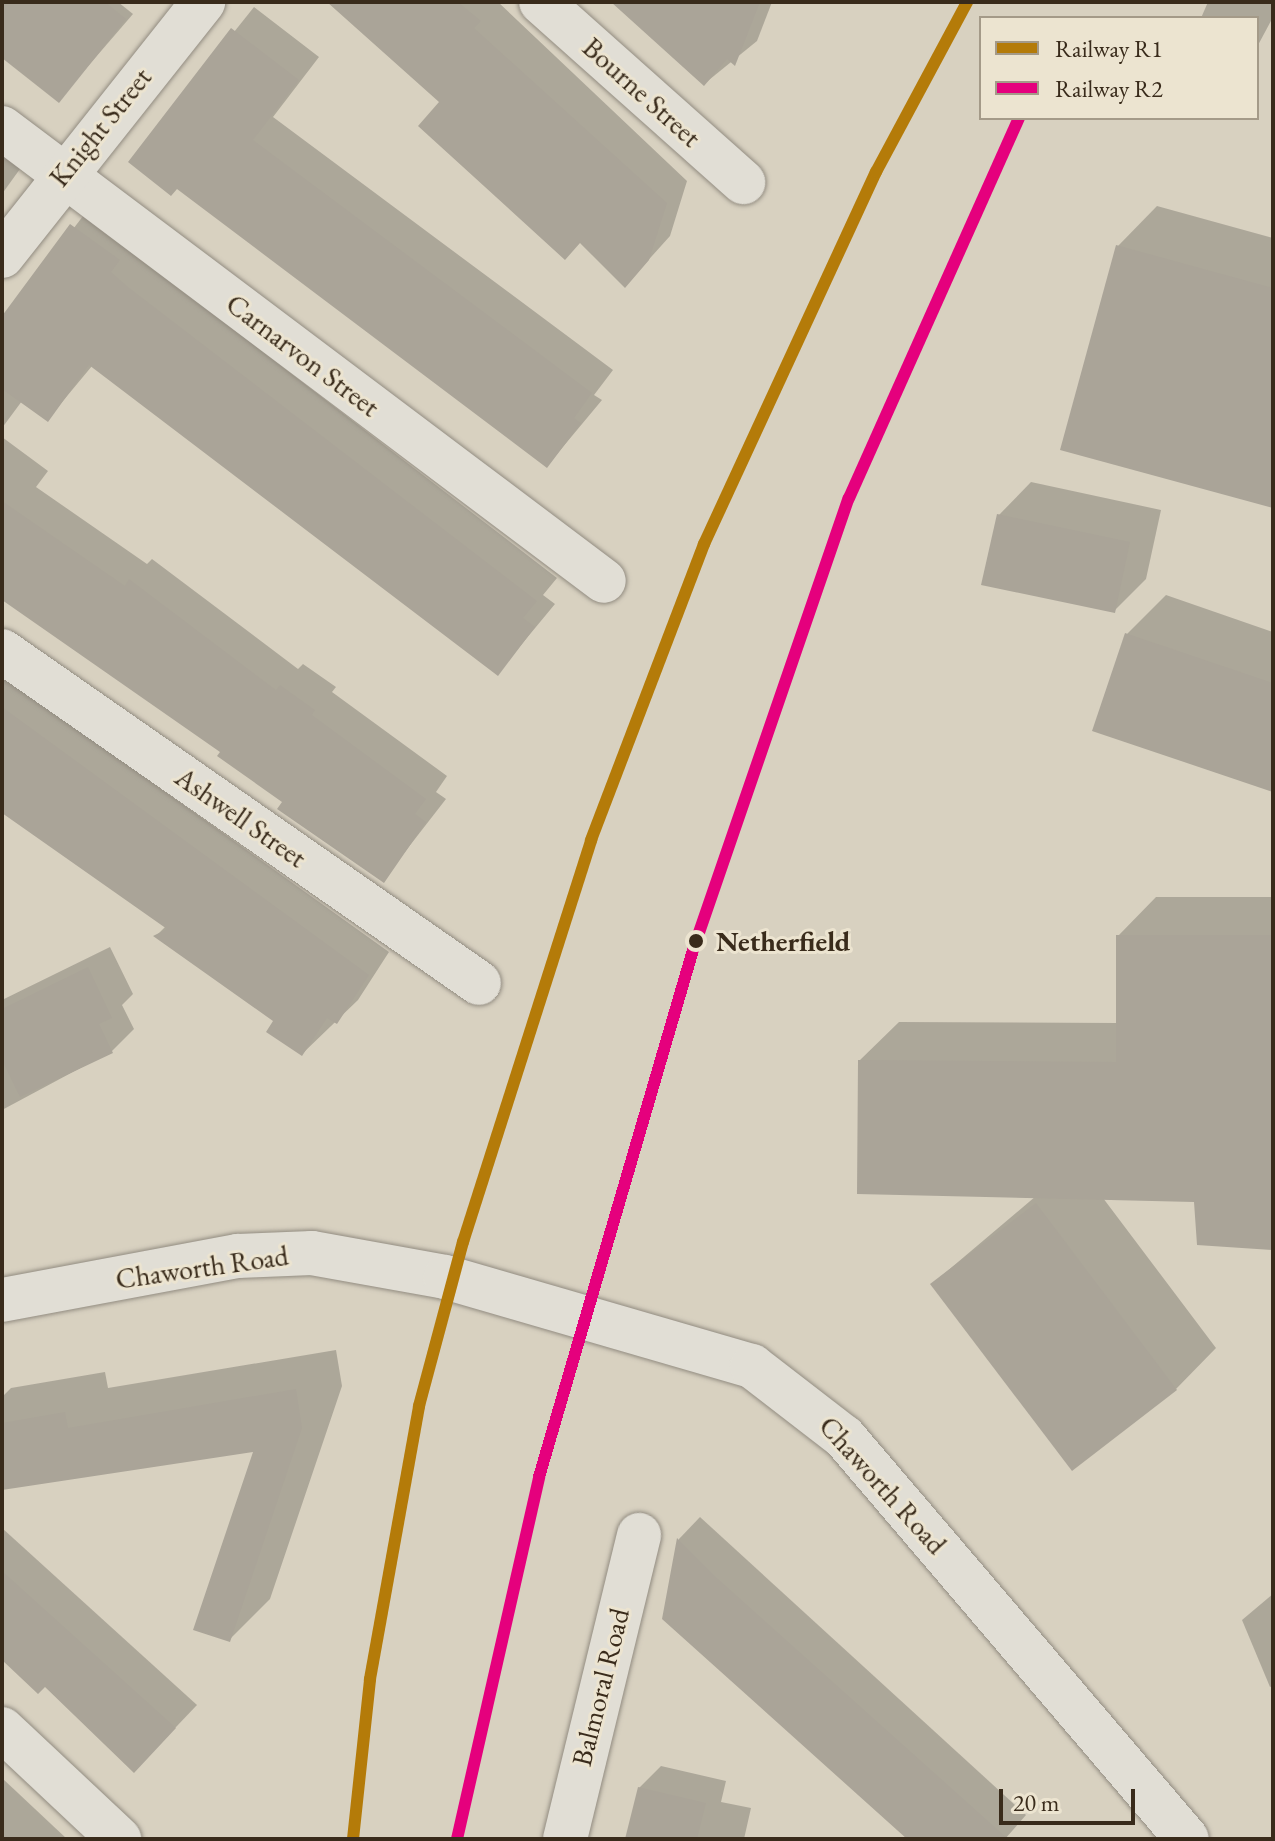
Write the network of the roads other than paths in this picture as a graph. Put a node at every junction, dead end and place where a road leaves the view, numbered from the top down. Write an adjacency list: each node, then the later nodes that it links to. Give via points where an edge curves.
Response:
1 (203, 2): 4 (street, Knight Street)
2 (541, 2): 5 (street, Bourne Street)
3 (2, 128): 4 (street, Carnarvon Street)
4 (61, 173): 6 (street, Knight Street); 7 (street, Carnarvon Street)
5 (743, 182)
6 (2, 256)
7 (604, 581)
8 (2, 651): 9 (street, Ashwell Street)
9 (479, 983)
10 (2, 1300): 15 (street, Chaworth Road, via 238,1256 312,1253 445,1277 706,1351 780,1383 844,1437)
11 (639, 1535): 14 (street, Balmoral Road)
12 (2, 1729): 13 (street)
13 (119, 1839)
14 (565, 1839)
15 (1187, 1839)

